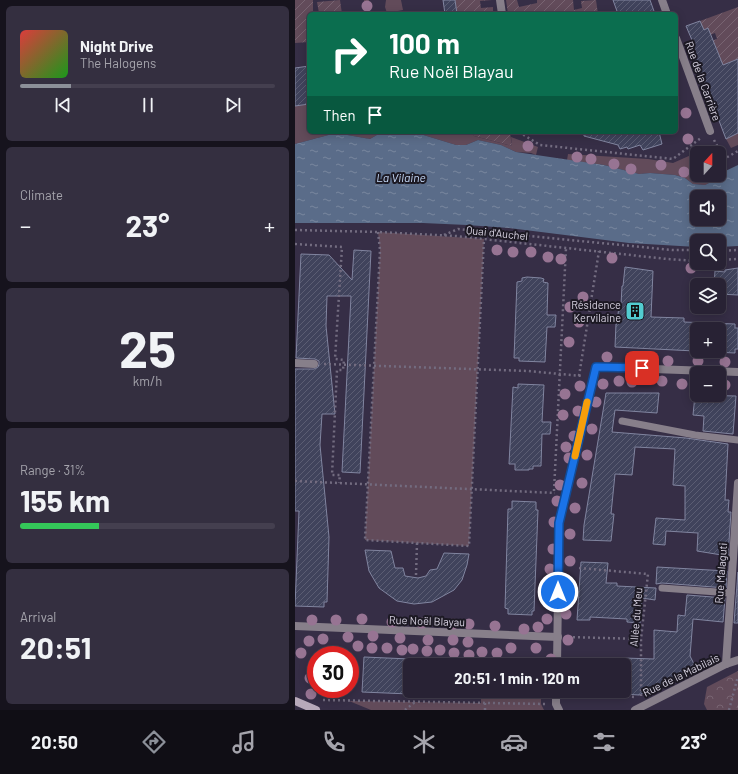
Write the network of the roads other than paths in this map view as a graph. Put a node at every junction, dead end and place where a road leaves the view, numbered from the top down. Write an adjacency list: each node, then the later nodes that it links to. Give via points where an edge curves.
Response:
1 (500, 0): 3 (street)
2 (662, 0): 4 (street)
3 (502, 12)
4 (666, 12)
5 (678, 44): 6 (street, Rue de la Carrière)
6 (709, 131)
7 (295, 363): 8 (street)
8 (314, 364)
9 (738, 372): 16 (street, via 596,367 559,523)
10 (622, 421): 11 (lane, via 695,435)
11 (738, 440)
12 (738, 483): 14 (street, Rue Malaguti)
13 (662, 588): 14 (lane)
14 (731, 593): 19 (street, Rue Malaguti)
15 (295, 626): 16 (street, Rue Noël Blayau)
16 (558, 637): 17 (street)
17 (557, 658)
18 (738, 660): 19 (street, Rue de la Mabilais)
19 (726, 664): 22 (street, Rue de la Mabilais)
20 (295, 701): 21 (main road)
21 (316, 710)
22 (635, 710)

